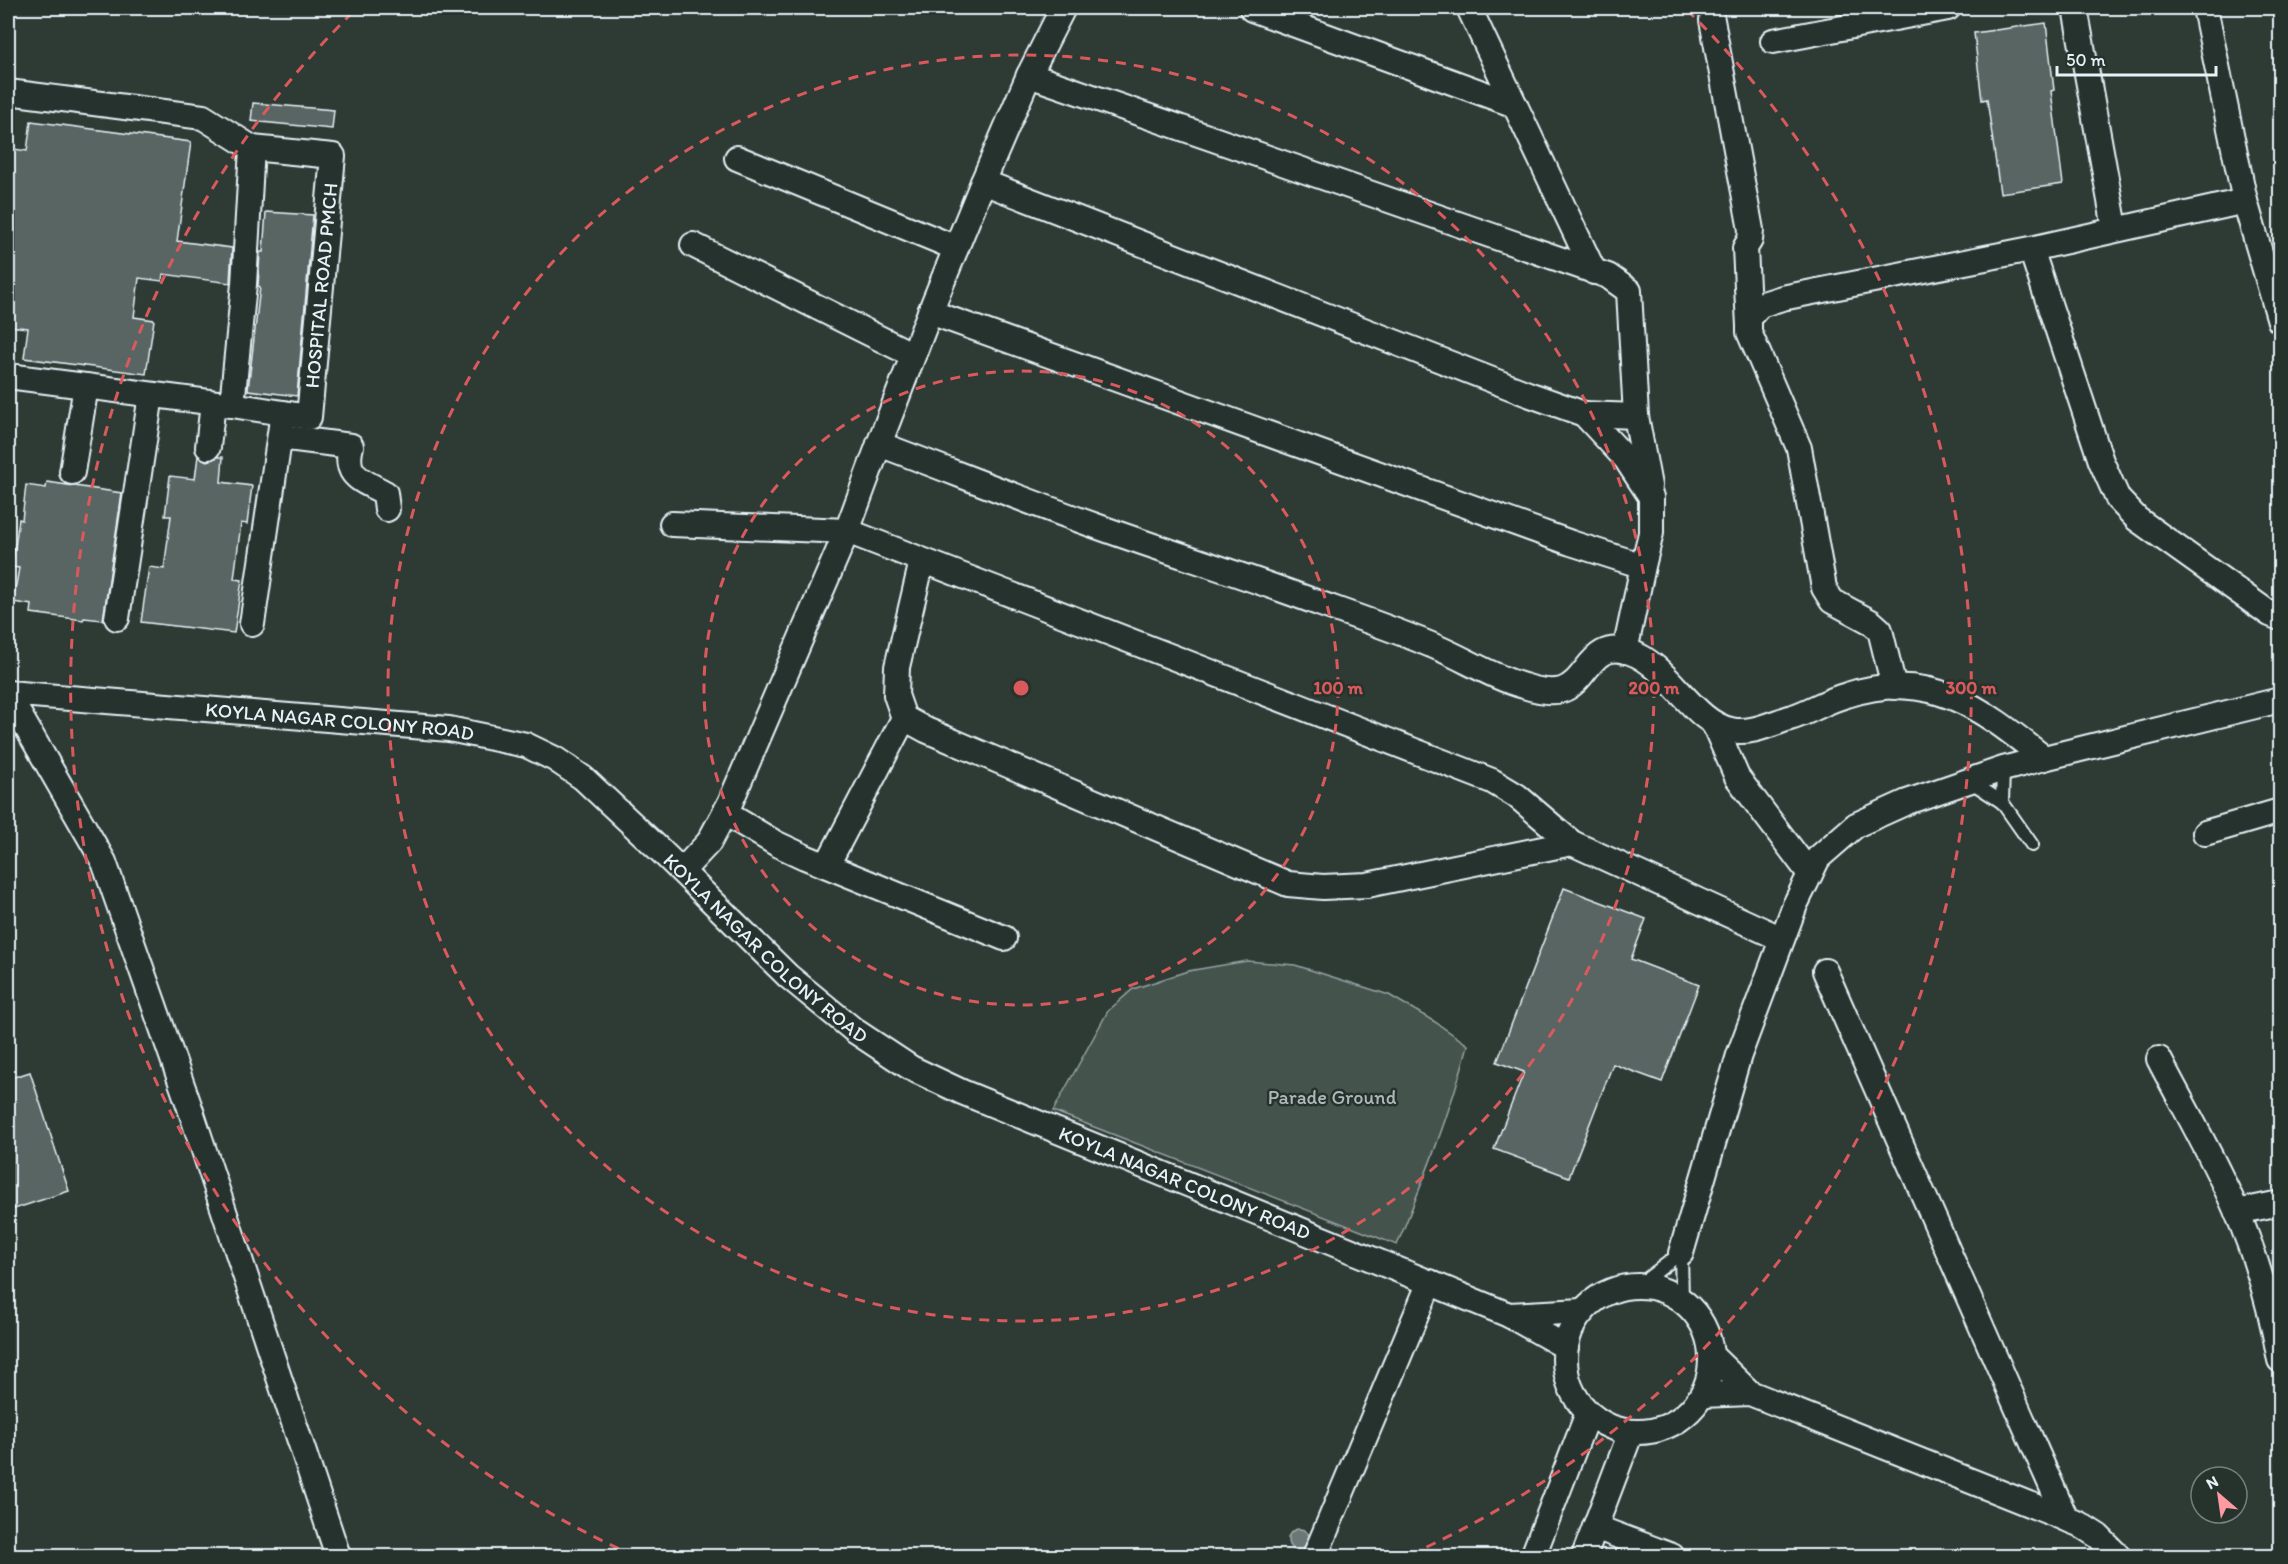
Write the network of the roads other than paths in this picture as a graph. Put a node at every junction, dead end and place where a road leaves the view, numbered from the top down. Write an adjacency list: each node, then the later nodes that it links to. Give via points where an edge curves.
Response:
1 (1063, 8): 9 (street)
2 (1469, 8): 11 (street)
3 (1948, 8): 8 (street)
4 (2075, 8): 16 (street)
5 (2205, 8): 15 (street)
6 (1252, 9): 11 (street)
7 (1712, 20): 23 (street, via 1751,230 1745,249)
8 (1773, 41)
9 (1029, 75): 14 (street); 20 (street)
10 (8, 92): 12 (street, HOSPITAL ROAD PMCH, via 203,117)
11 (1515, 105): 20 (street)
12 (252, 148): 28 (street, via 244,284); 31 (street, HOSPITAL ROAD PMCH, via 333,156 309,417)
13 (737, 158): 18 (street)
14 (983, 182): 18 (street); 29 (street)
15 (2245, 201): 16 (street); 22 (street)
16 (2115, 228): 19 (street)
17 (693, 245): 24 (street)
18 (956, 248): 21 (street)
19 (2031, 249): 23 (street, via 1782,298 1760,305 1749,316); 42 (street, via 2101,461 2118,499 2137,519)
20 (1594, 272): 30 (street, via 1608,276 1629,291)
21 (930, 312): 24 (street); 40 (street)
22 (2280, 321)
23 (1749, 332): 45 (street, via 1799,448 1824,588 1832,601 1880,630)
24 (913, 356): 32 (street)
25 (8, 376): 26 (street, HOSPITAL ROAD PMCH)
26 (86, 386): 27 (street, HOSPITAL ROAD PMCH); 34 (street)
27 (151, 395): 28 (street, HOSPITAL ROAD PMCH); 41 (street)
28 (223, 404): 31 (street, HOSPITAL ROAD PMCH); 33 (street)
29 (1584, 414): 30 (street); 35 (street, via 1626,459)
30 (1636, 416): 35 (street)
31 (281, 425): 36 (street, via 351,446 349,469 385,493); 43 (street)
32 (879, 444): 38 (street); 44 (street, via 1095,526 1435,646 1520,686 1562,690 1575,683 1601,654 1615,649)
33 (208, 447)
34 (72, 472)
35 (1651, 497): 40 (street, via 1651,533)
36 (387, 509)
37 (672, 524): 38 (street)
38 (847, 531): 39 (street); 55 (street)
39 (922, 561): 48 (street, via 897,667 896,695); 57 (street, via 1491,781 1516,796)
40 (1643, 566): 44 (street)
41 (117, 618)
42 (2280, 618)
43 (252, 624)
44 (1625, 651): 49 (street, via 1659,669)
45 (1894, 687): 49 (street, via 1875,687 1845,695 1747,731 1731,731); 50 (street, via 1934,689 1959,698)
46 (8, 694): 60 (street, KOYLA NAGAR COLONY ROAD, via 449,729 526,745 583,778); 83 (street, via 104,861)
47 (2280, 700): 50 (street)
48 (904, 718): 57 (street, via 1288,884 1367,885); 59 (street)
49 (1714, 724): 61 (street, via 1737,777)
50 (2044, 758): 51 (street)
51 (2003, 769): 52 (street); 53 (lane)
52 (1970, 781): 53 (lane); 61 (street, via 1906,802 1856,825 1818,858)
53 (2002, 802): 58 (lane)
54 (2280, 811): 56 (street)
55 (725, 813): 59 (street, via 777,844); 60 (street, via 709,842)
56 (2205, 833)
57 (1572, 843): 63 (street)
58 (2032, 845)
59 (827, 865): 62 (street)
60 (682, 872): 69 (street, KOYLA NAGAR COLONY ROAD, via 788,976 855,1031 911,1068)
61 (1810, 874): 63 (street)
62 (1004, 938)
63 (1782, 939): 68 (street, via 1739,1055)
64 (1825, 971): 81 (street)
65 (2159, 1059): 67 (street)
66 (2280, 1203): 67 (street)
67 (2237, 1212): 76 (street, via 2273,1321)
68 (1681, 1253): 70 (lane); 71 (lane)
69 (1430, 1282): 73 (street, KOYLA NAGAR COLONY ROAD); 84 (street)
70 (1638, 1286): 71 (street, via 1669,1293); 72 (street, via 1599,1298)
71 (1682, 1301): 75 (street, via 1707,1334)
72 (1583, 1311): 73 (street); 74 (street)
73 (1509, 1315): 74 (street, KOYLA NAGAR COLONY ROAD)
74 (1566, 1347): 79 (street, via 1566,1371 1573,1394)
75 (1711, 1354): 77 (street); 78 (street)
76 (2280, 1360)
77 (1750, 1393): 78 (street); 81 (street)
78 (1702, 1395): 80 (street, via 1689,1412 1672,1424 1653,1431)
79 (1588, 1413): 80 (street, via 1608,1426); 85 (street)
80 (1631, 1432): 82 (street)
81 (2066, 1519): 88 (street, via 2098,1536)
82 (1595, 1527): 86 (street); 87 (street)
83 (338, 1557)
84 (1315, 1557)
85 (1533, 1557)
86 (1584, 1557)
87 (1672, 1557)
88 (2118, 1557)

